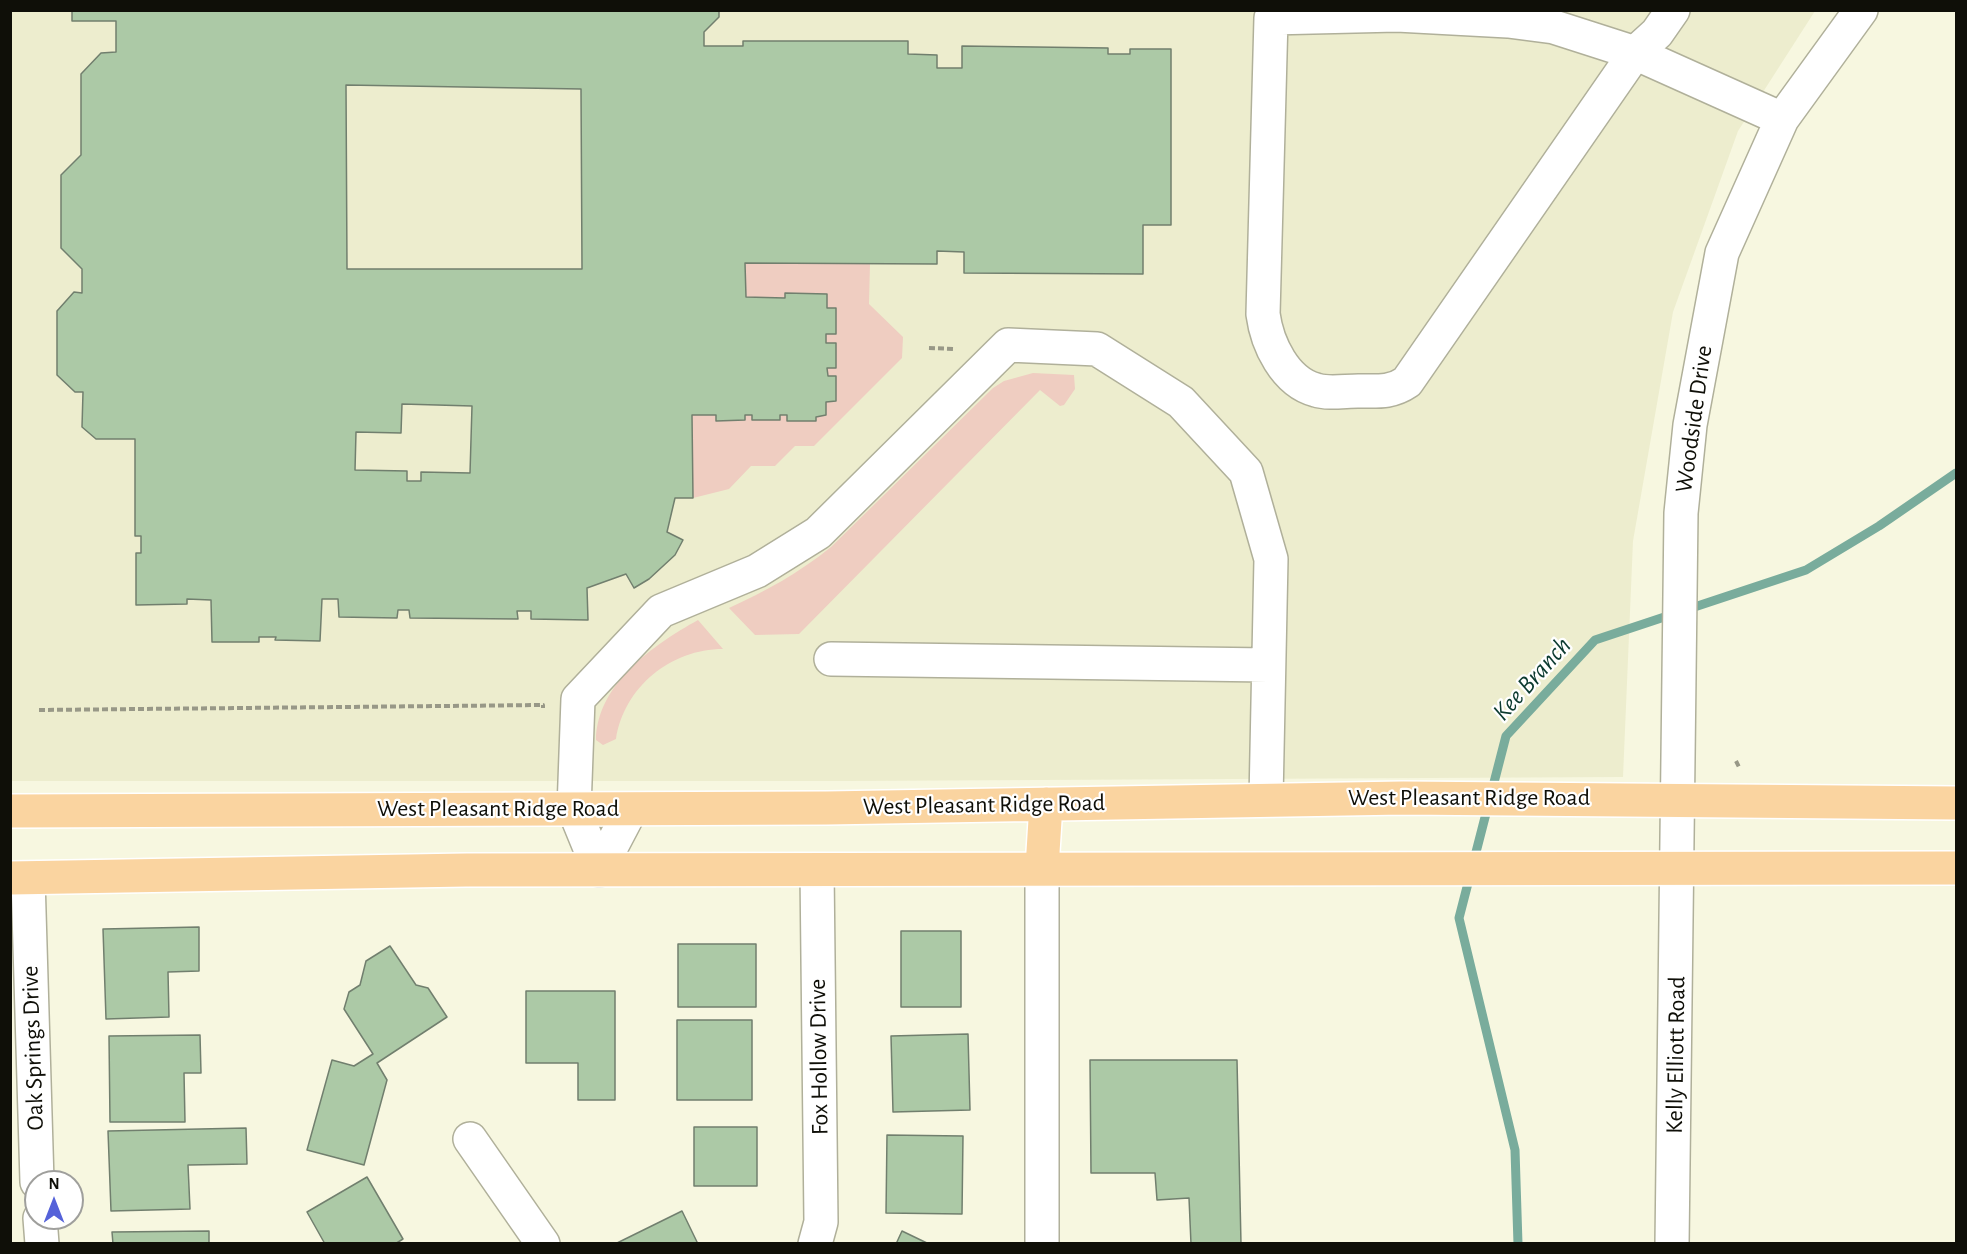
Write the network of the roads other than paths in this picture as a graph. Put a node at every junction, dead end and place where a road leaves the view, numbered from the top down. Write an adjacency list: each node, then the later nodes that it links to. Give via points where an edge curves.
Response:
1 (1673, 10): 6 (street, via 1657,33)
2 (1861, 10): 7 (street, Woodside Drive)
3 (1356, 13): 4 (street); 5 (street)
4 (1271, 14): 6 (street, via 1263,314 1274,353 1300,384 1318,391 1394,391 1407,382)
5 (1459, 14): 6 (street, via 1554,27)
6 (1635, 53): 7 (street)
7 (1782, 119): 11 (street, Woodside Drive, via 1722,253 1690,426 1681,513)
8 (831, 659): 9 (street)
9 (1268, 665): 10 (street); 14 (street, via 1270,559 1246,472 1181,402 1097,350 1008,345 818,533 757,571 661,611 578,699)
10 (1266, 799): 11 (main road, West Pleasant Ridge Road); 13 (main road, West Pleasant Ridge Road)
11 (1676, 799): 12 (main road, West Pleasant Ridge Road); 17 (street, Woodside Drive)
12 (1956, 802)
13 (1046, 804): 15 (main road, West Pleasant Ridge Road); 18 (main road)
14 (574, 809): 15 (main road, West Pleasant Ridge Road); 16 (main road, West Pleasant Ridge Road); 20 (street)
15 (631, 809): 20 (street)
16 (10, 811)
17 (1676, 867): 18 (main road); 19 (main road); 28 (street, Kelly Elliott Road)
18 (1041, 868): 21 (main road); 27 (street)
19 (1956, 868)
20 (599, 870): 21 (main road); 22 (main road)
21 (817, 870): 26 (street, Fox Hollow Drive, via 820,1222)
22 (19, 878): 24 (street, Oak Springs Drive)
23 (470, 1139): 25 (street)
24 (36, 1170)
25 (543, 1244)
26 (815, 1244)
27 (1042, 1244)
28 (1672, 1244)

